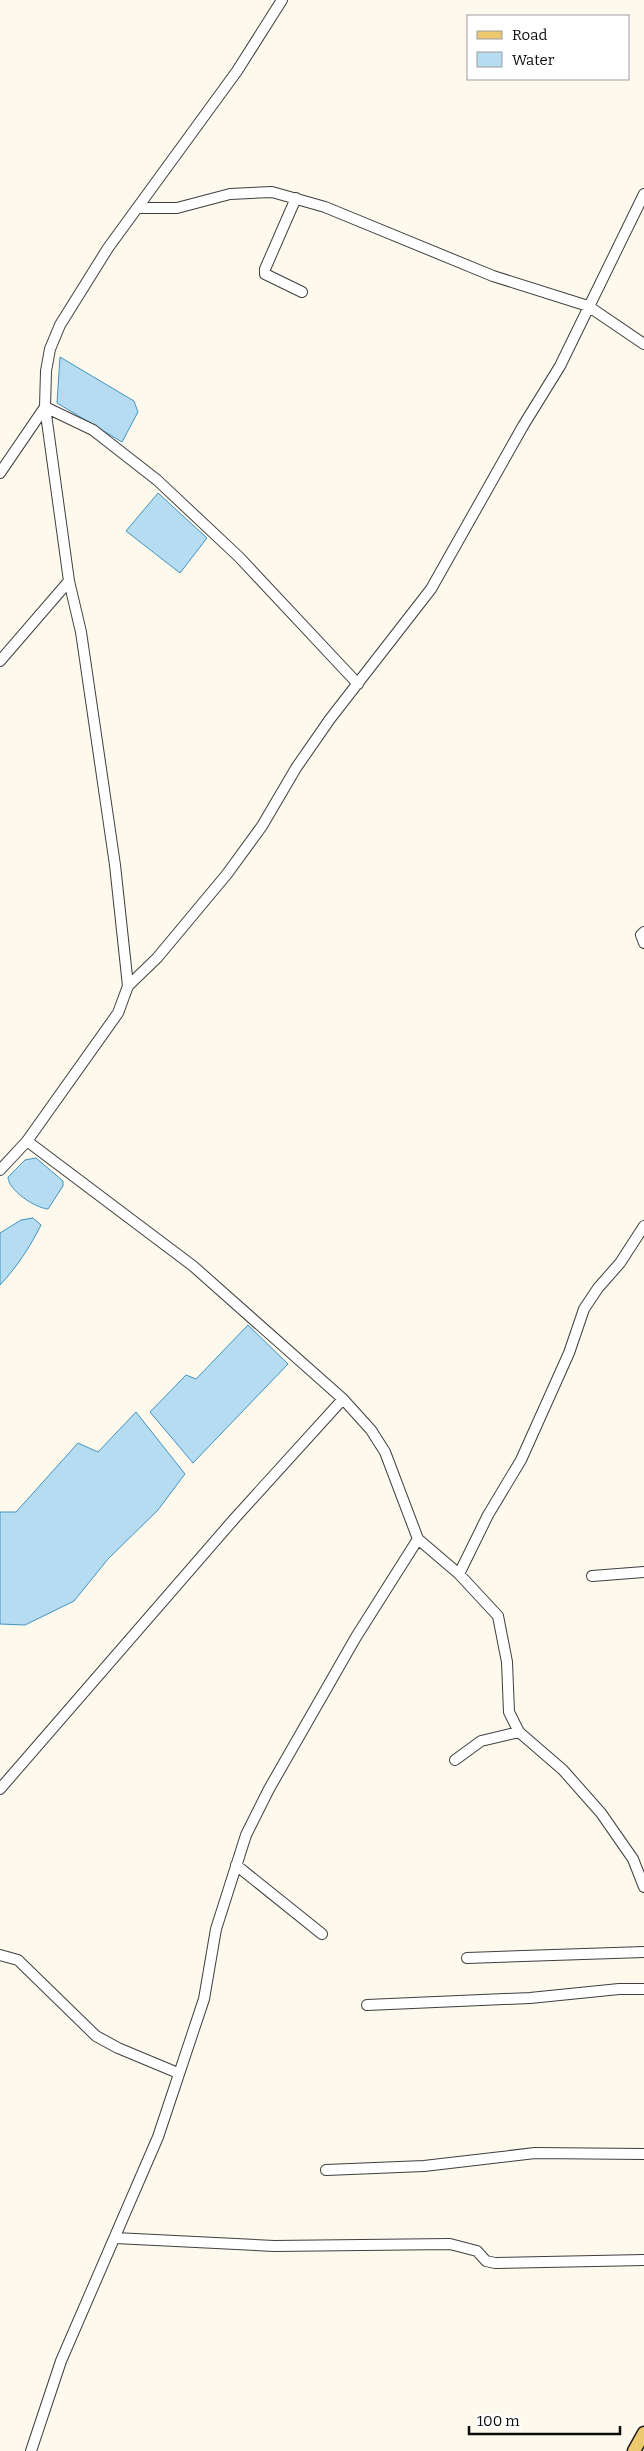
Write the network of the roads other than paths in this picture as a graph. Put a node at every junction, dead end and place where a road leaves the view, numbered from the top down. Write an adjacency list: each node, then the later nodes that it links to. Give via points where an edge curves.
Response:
1 (282, 0): 4 (street, via 237,72)
2 (644, 194): 6 (street)
3 (296, 198): 4 (street, via 272,192 248,193 214,197 177,208); 5 (street, via 265,269 266,274); 6 (street, via 493,276)
4 (138, 208): 8 (street, via 108,248 60,325 50,349)
5 (302, 292)
6 (588, 306): 7 (street); 12 (street, via 560,366 522,426 431,589)
7 (644, 344)
8 (45, 408): 9 (street); 10 (street); 12 (street, via 93,430 157,480 239,557)
9 (0, 473)
10 (69, 581): 11 (street); 15 (street, via 81,632 111,836)
11 (0, 661)
12 (358, 684): 15 (street, via 296,768 262,826 227,874 157,958)
13 (644, 932): 14 (street, via 641,935)
14 (644, 943)
15 (128, 986): 16 (street, via 118,1013)
16 (27, 1141): 17 (street); 19 (street, via 193,1266)
17 (0, 1170)
18 (644, 1226): 22 (street, via 584,1309 569,1353 521,1460)
19 (343, 1399): 20 (street, via 371,1430 385,1452); 26 (street, via 235,1518)
20 (418, 1538): 22 (street); 27 (street, via 356,1637 269,1789 246,1835)
21 (644, 1572): 23 (street)
22 (459, 1574): 24 (street, via 498,1616 507,1662 509,1712)
23 (592, 1576)
24 (519, 1732): 25 (street, via 481,1741); 28 (street, via 563,1770 601,1813 633,1860)
25 (455, 1760)
26 (0, 1789)
27 (236, 1864): 29 (street); 35 (street, via 216,1929 204,1999)
28 (644, 1887)
29 (322, 1934)
30 (644, 1952): 32 (street)
31 (0, 1955): 35 (street, via 18,1960 96,2036)
32 (467, 1958)
33 (644, 1989): 34 (street)
34 (367, 2005)
35 (178, 2072): 38 (street, via 158,2137)
36 (644, 2154): 37 (street, via 535,2153 424,2166)
37 (326, 2170)
38 (115, 2238): 39 (street, via 274,2246 450,2244 477,2251 486,2261 495,2263); 41 (street, via 61,2361)
39 (644, 2260)
40 (644, 2433): 42 (main road)
41 (31, 2451)
42 (634, 2451)

